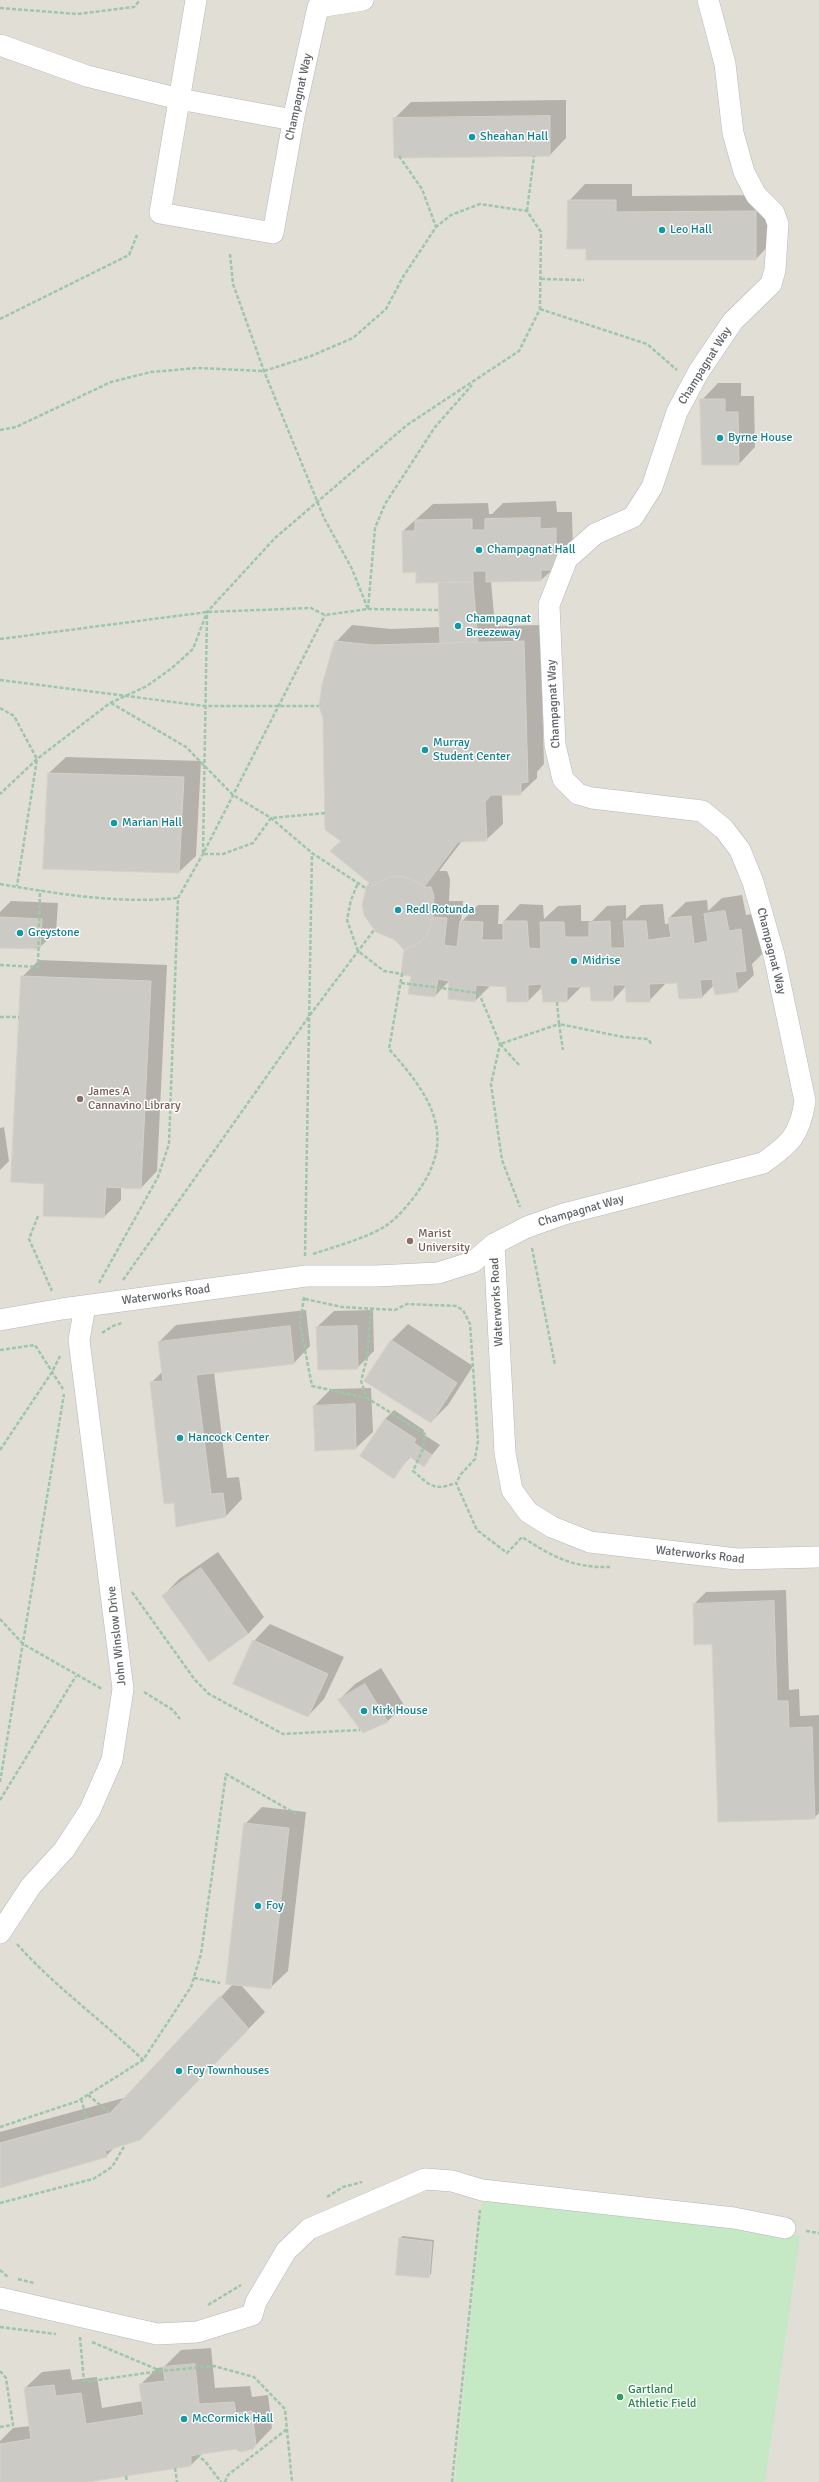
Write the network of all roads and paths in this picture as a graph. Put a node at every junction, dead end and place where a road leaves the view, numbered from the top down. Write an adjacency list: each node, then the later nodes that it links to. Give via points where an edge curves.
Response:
1 (140, 0): 6 (path, via 134,7 77,14)
2 (196, 0): 8 (lane)
3 (363, 0): 5 (lane, Champagnat Way)
4 (708, 0): 22 (lane, Champagnat Way, via 725,64 733,133 744,172 756,195 774,213 778,224 775,270 771,284 733,321)
5 (319, 4): 9 (lane, Champagnat Way)
6 (0, 8)
7 (0, 46): 8 (lane, via 86,76)
8 (179, 99): 9 (lane); 9 (lane, Champagnat Way, via 160,213 273,233)
9 (293, 120)
10 (399, 156): 13 (path, via 422,189)
11 (534, 156): 12 (path)
12 (527, 211): 13 (path, via 480,204 451,215); 16 (path, via 541,232)
13 (436, 227): 20 (path, via 403,277 386,309 353,338 311,356)
14 (137, 235): 19 (path, via 129,255)
15 (230, 254): 20 (path, via 233,284)
16 (541, 279): 17 (path); 18 (path)
17 (584, 280)
18 (540, 309): 21 (path, via 519,351); 22 (path, via 647,344)
19 (0, 319)
20 (264, 371): 23 (path, via 197,368 150,372 111,382 16,427); 24 (path)
21 (477, 381): 24 (path, via 407,425); 25 (path, via 435,427 386,504 375,528)
22 (693, 383): 65 (lane, Champagnat Way, via 677,412 652,487 633,517 595,534 567,559 549,606 555,745 563,779 578,794 592,798 702,811 724,829 740,850 753,882 774,956 805,1101 802,1123 786,1146 763,1162 564,1214)
23 (0, 430)
24 (318, 502): 25 (path, via 352,569); 27 (path, via 275,538)
25 (368, 609): 26 (path); 28 (path)
26 (439, 610)
27 (207, 612): 28 (path, via 311,608); 29 (path); 31 (path, via 193,649 147,686); 34 (path)
28 (324, 614): 33 (path)
29 (0, 639)
30 (0, 680): 31 (path)
31 (126, 695): 32 (path); 34 (path)
32 (110, 703): 37 (path); 38 (path, via 186,747)
33 (279, 705): 34 (path); 35 (path); 40 (path)
34 (205, 706): 38 (path)
35 (319, 706)
36 (0, 708): 37 (path, via 14,716)
37 (37, 760): 39 (path); 47 (path)
38 (204, 764): 40 (path); 44 (path)
39 (0, 794)
40 (233, 795): 42 (path); 44 (path)
41 (326, 814): 42 (path)
42 (271, 818): 43 (path); 44 (path, via 253,843 223,854)
43 (312, 853): 45 (path); 56 (path)
44 (203, 854): 50 (path)
45 (358, 883): 48 (path); 52 (path, via 347,920)
46 (0, 884): 47 (path)
47 (17, 886): 49 (path)
48 (367, 889)
49 (40, 890): 50 (path, via 148,901); 53 (path, via 38,967)
50 (178, 898): 71 (path, via 169,1144 158,1177)
51 (374, 930): 52 (path)
52 (358, 951): 54 (path, via 384,971 402,974); 56 (path)
53 (0, 965)
54 (401, 983): 60 (path, via 479,993); 67 (path, via 389,1049 416,1080 432,1109 438,1135 432,1171 414,1199 384,1227)
55 (557, 1002): 59 (path)
56 (310, 1015): 67 (path); 68 (path)
57 (0, 1017): 58 (path)
58 (19, 1017)
59 (559, 1024): 60 (path); 61 (path, via 623,1037 648,1039); 62 (path)
60 (500, 1044): 63 (path); 65 (path, via 491,1084 502,1160)
61 (652, 1045)
62 (562, 1050)
63 (519, 1065)
64 (38, 1216): 72 (path, via 29,1239)
65 (527, 1227): 66 (lane, Champagnat Way); 79 (path)
66 (494, 1244): 67 (lane, Waterworks Road, via 473,1262 438,1273 376,1276); 84 (lane, Waterworks Road, via 505,1453 512,1490 528,1512 552,1527 590,1542 737,1559)
67 (303, 1264): 69 (path); 71 (lane, Waterworks Road)
68 (118, 1287)
69 (304, 1298): 70 (path); 73 (path, via 342,1307); 81 (path, via 300,1324 312,1386)
70 (296, 1299)
71 (85, 1306): 72 (lane, Waterworks Road); 90 (lane, John Winslow Drive, via 79,1340)
72 (62, 1309): 74 (lane, Waterworks Road)
73 (371, 1309): 81 (path, via 367,1358 361,1381); 83 (path, via 396,1310 407,1304 456,1306 463,1310 470,1324 478,1441 475,1459)
74 (0, 1320)
75 (125, 1323): 76 (path, via 113,1326)
76 (100, 1335)
77 (0, 1350): 80 (path, via 35,1345)
78 (62, 1352): 80 (path)
79 (556, 1366)
80 (52, 1372): 82 (path); 88 (path, via 64,1391)
81 (367, 1398): 83 (path, via 425,1434 423,1449 413,1471 430,1486 441,1489)
82 (0, 1450)
83 (456, 1483): 85 (path, via 477,1530 507,1553 522,1537 548,1554 571,1564 586,1567)
84 (819, 1557)
85 (618, 1567)
86 (131, 1590): 93 (path, via 195,1680 209,1694 283,1734)
87 (0, 1619): 88 (path)
88 (23, 1644): 89 (path); 94 (path)
89 (76, 1676): 90 (path, via 101,1689); 95 (path)
90 (123, 1689): 97 (lane, John Winslow Drive, via 112,1760 90,1810 64,1850 31,1886)
91 (144, 1691): 92 (path, via 173,1710)
92 (180, 1720)
93 (360, 1730)
94 (0, 1782)
95 (0, 1800)
96 (298, 1815): 98 (path, via 226,1774 201,1954)
97 (1, 1932): 100 (path, via 14,1940 42,1972)
98 (194, 1978): 99 (path); 100 (path, via 192,1987)
99 (220, 1983)
100 (143, 2060): 101 (path)
101 (88, 2095): 102 (path); 103 (path)
102 (81, 2099): 104 (path); 105 (path)
103 (110, 2113)
104 (87, 2119)
105 (0, 2127)
106 (125, 2145): 110 (path, via 112,2167 93,2179)
107 (364, 2181): 109 (path, via 343,2187)
108 (482, 2190): 111 (lane, via 734,2218); 115 (lane, via 452,2181 425,2179 310,2229 286,2251 256,2302 252,2315 197,2332 157,2334); 133 (path)
109 (325, 2198)
110 (0, 2203)
111 (785, 2228)
112 (0, 2270): 114 (path, via 9,2278)
113 (246, 2282): 116 (path)
114 (41, 2285)
115 (0, 2298)
116 (204, 2307)
117 (0, 2327): 118 (path)
118 (62, 2335)
119 (74, 2336): 120 (path)
120 (80, 2337): 122 (path); 122 (path, via 84,2382)
121 (0, 2371): 123 (path, via 6,2378 14,2425)
122 (161, 2371): 124 (path, via 214,2366 254,2376 284,2409)
123 (0, 2427)
124 (287, 2428): 131 (path, via 228,2475); 132 (path)
125 (196, 2455): 130 (path, via 205,2461)
126 (175, 2468): 129 (path)
127 (126, 2476): 128 (path)
128 (127, 2482)
129 (177, 2482)
130 (221, 2482)
131 (225, 2482)
132 (292, 2482)
133 (452, 2482)

